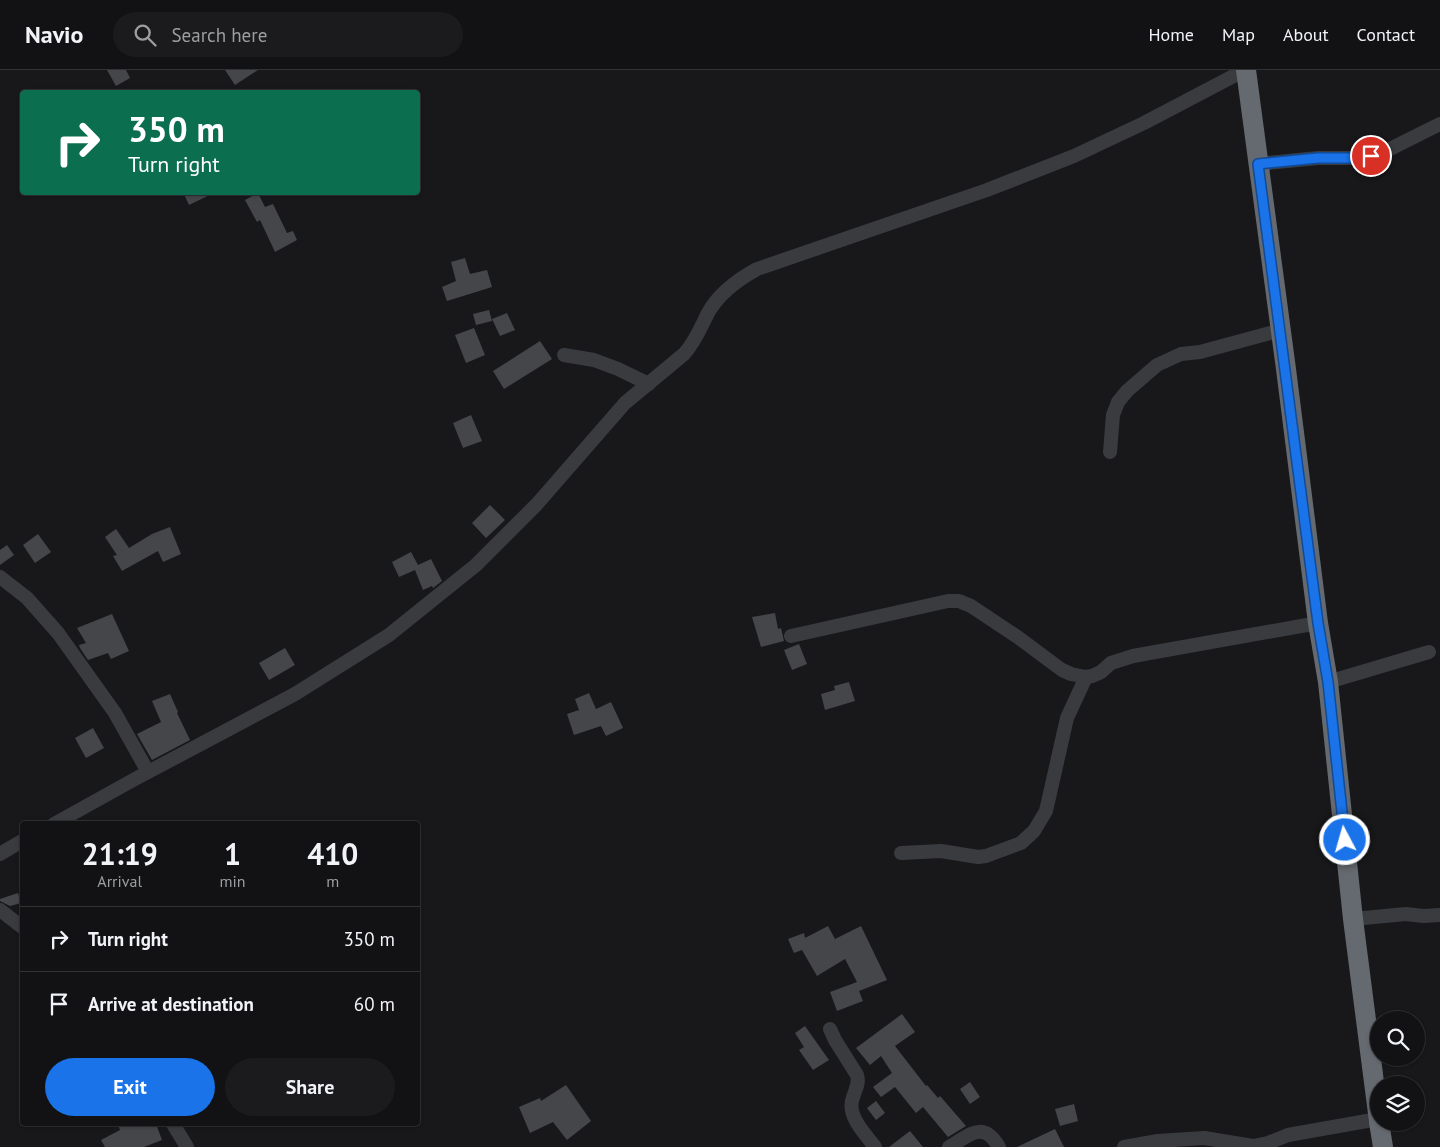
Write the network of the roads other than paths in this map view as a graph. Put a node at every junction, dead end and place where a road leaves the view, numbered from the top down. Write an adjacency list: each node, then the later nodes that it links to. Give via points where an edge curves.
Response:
1 (1245, 70): 3 (highway); 6 (street, via 1074,156 743,276 719,297 690,348)
2 (1440, 124): 3 (street, via 1388,150 1359,158)
3 (1258, 164): 4 (highway)
4 (1281, 330): 7 (street, via 1181,354 1157,365 1118,402 1113,415); 9 (highway)
5 (564, 355): 6 (street, via 594,360)
6 (648, 384): 14 (street, via 625,403 537,504 476,565 389,635 295,694)
7 (1110, 452)
8 (0, 577): 14 (street, via 27,598 58,633 115,712)
9 (1318, 623): 12 (street, via 1133,656 1111,663 1102,672); 13 (highway)
10 (791, 636): 12 (street, via 959,601 1019,638 1065,672)
11 (1429, 652): 13 (street)
12 (1086, 677): 17 (street, via 1067,718 1046,811 1028,838 1014,847 978,857 940,852)
13 (1328, 682): 21 (highway)
14 (148, 772): 15 (street)
15 (59, 821)
16 (20, 842): 18 (street)
17 (901, 853)
18 (0, 854)
19 (0, 910): 22 (street)
20 (1440, 915): 21 (street, via 1406,914)
21 (1353, 919): 24 (highway)
22 (20, 925)
23 (830, 1028): 29 (street, via 859,1081 851,1103 852,1112)
24 (1373, 1076)
25 (174, 1126): 28 (street)
26 (1370, 1129): 32 (street, via 1288,1135 1253,1146 1204,1138)
27 (1370, 1129): 33 (street)
28 (186, 1147)
29 (875, 1147)
30 (949, 1147): 31 (street, via 976,1132 985,1131)
31 (999, 1147)
32 (1124, 1147)
33 (1274, 1147)

